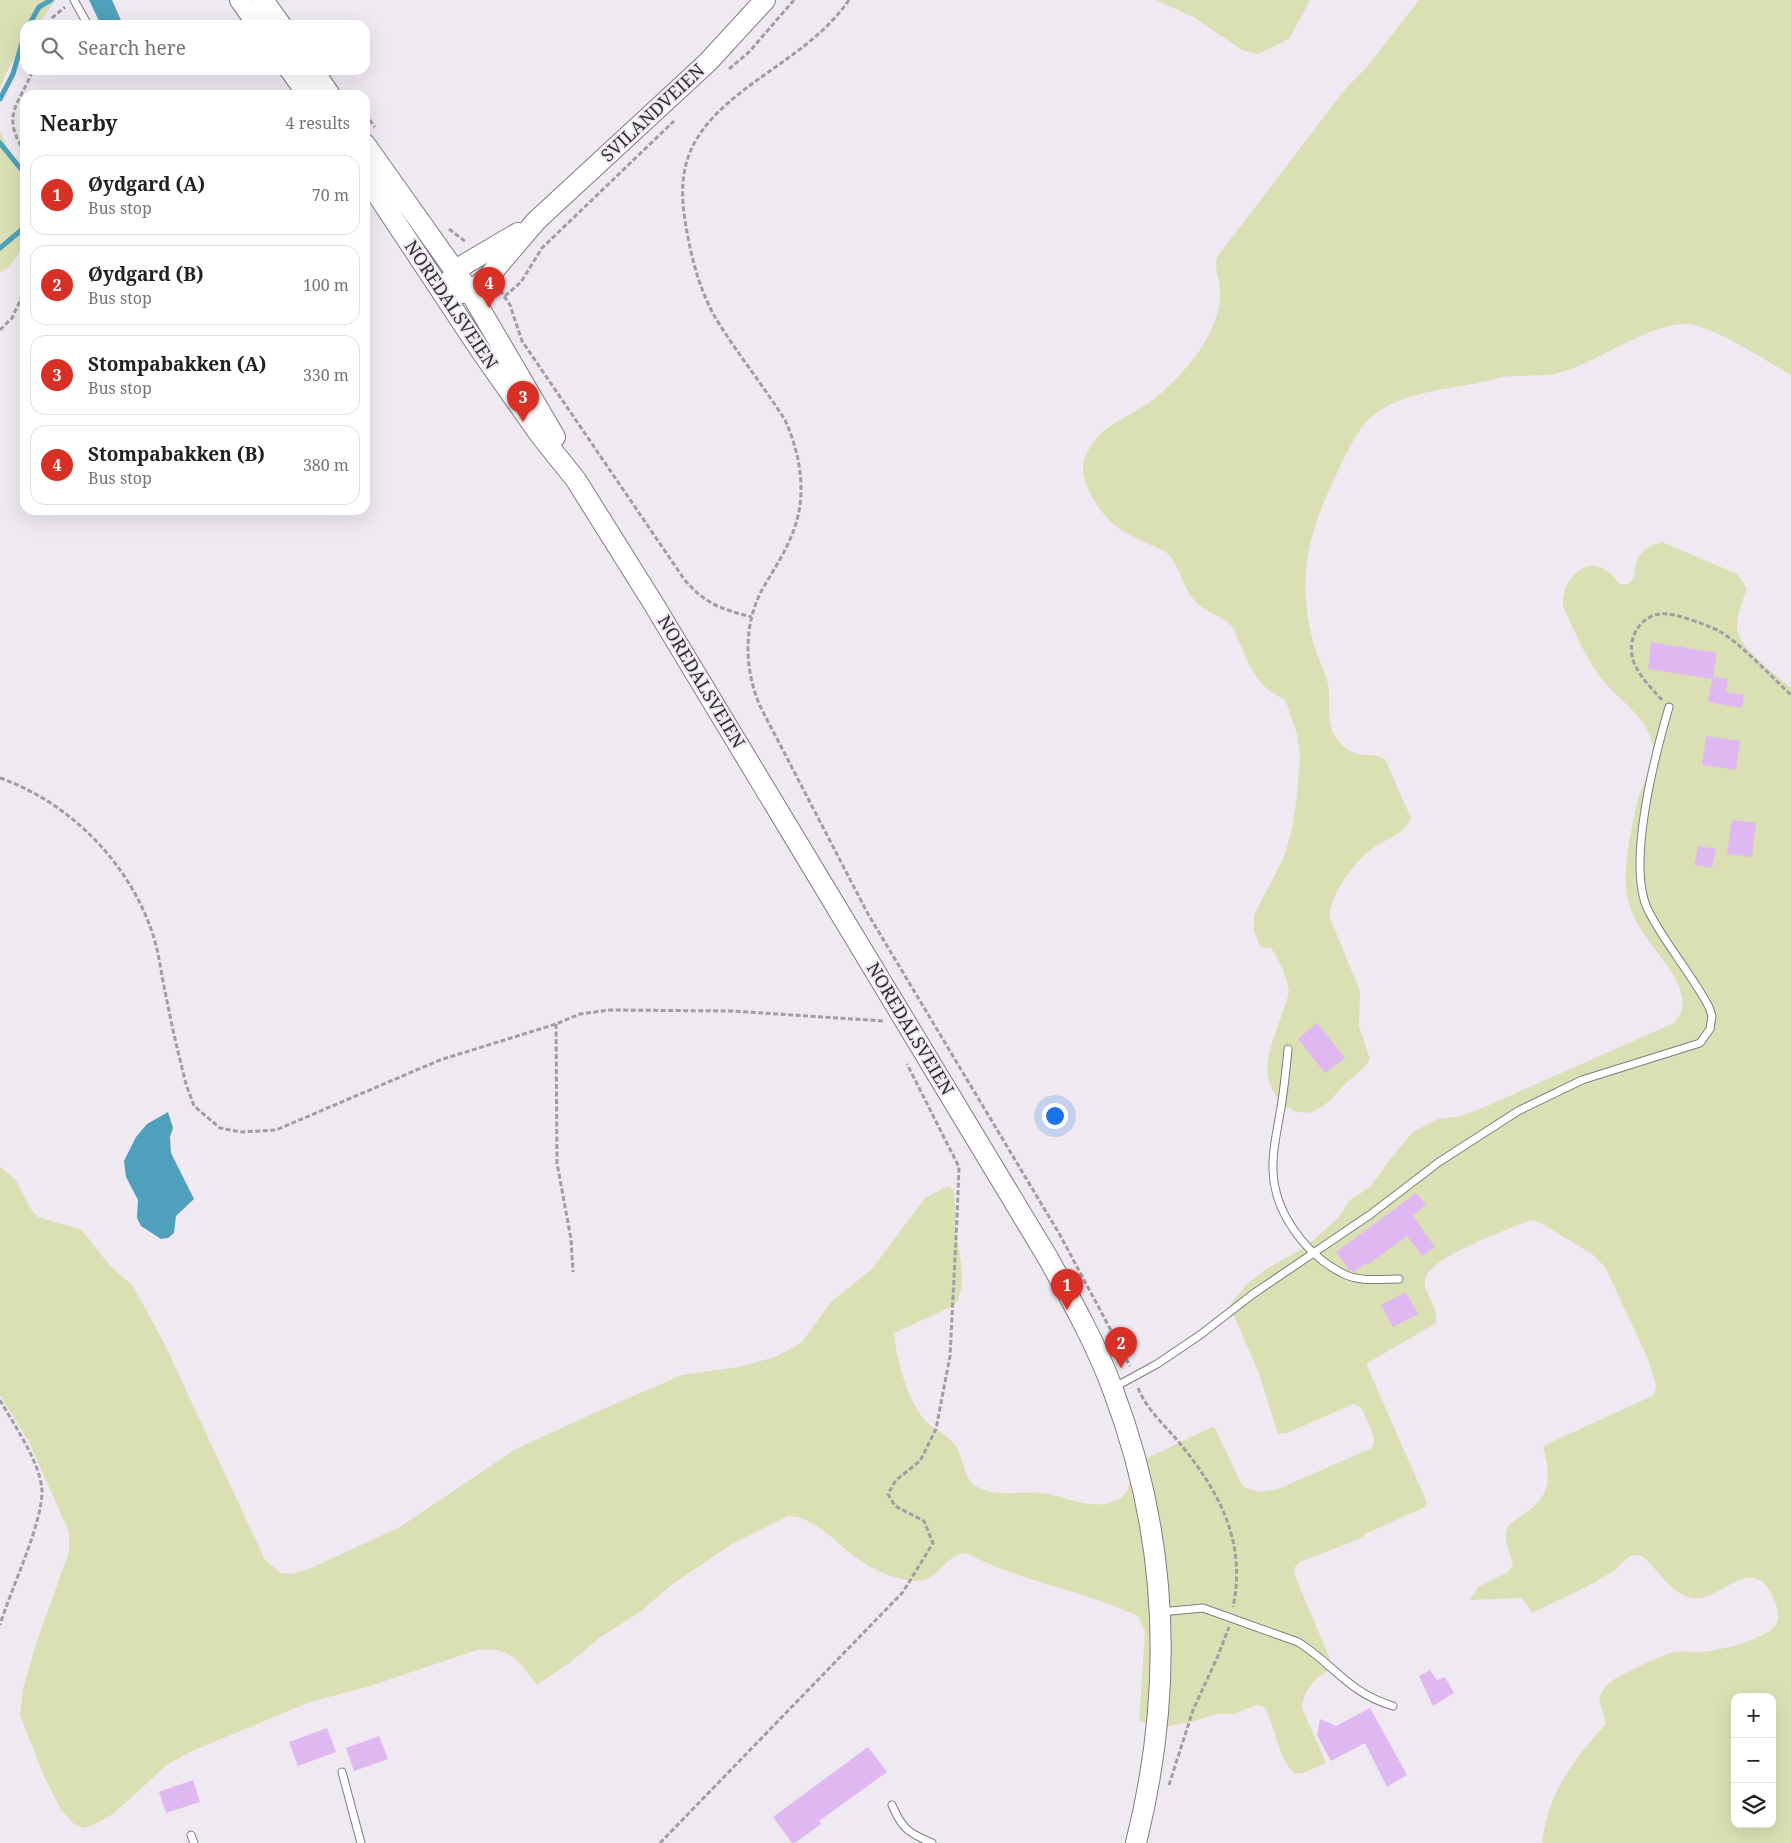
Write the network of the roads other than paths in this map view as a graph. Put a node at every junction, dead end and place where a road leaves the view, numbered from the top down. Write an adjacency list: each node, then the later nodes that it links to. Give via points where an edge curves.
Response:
1 (240, 0): 6 (main road)
2 (263, 0): 7 (main road)
3 (765, 0): 14 (main road, SVILANDVEIEN, via 708,62)
4 (74, 1): 5 (lane)
5 (85, 20)
6 (254, 20)
7 (277, 20)
8 (294, 75): 10 (main road)
9 (316, 75): 11 (main road)
10 (304, 90)
11 (327, 90)
12 (370, 151): 15 (main road, NOREDALSVEIEN)
13 (370, 183): 17 (main road, NOREDALSVEIEN)
14 (536, 221): 15 (main road, SVILANDVEIEN); 16 (main road, SVILANDVEIEN, via 490,275)
15 (455, 270): 16 (main road, NOREDALSVEIEN); 17 (main road)
16 (470, 292): 17 (main road); 18 (main road, NOREDALSVEIEN, via 550,426)
17 (446, 295): 18 (main road, NOREDALSVEIEN, via 540,435)
18 (576, 480): 23 (main road, NOREDALSVEIEN, via 1048,1258 1089,1333)
19 (1669, 707): 21 (lane, via 1648,797 1640,877 1647,908 1712,1016 1706,1038 1690,1048 1582,1080 1518,1111 1439,1162)
20 (1288, 1049): 21 (lane, via 1272,1172 1285,1216)
21 (1313, 1252): 22 (lane, via 1346,1275); 23 (lane, via 1200,1335 1157,1364)
22 (1399, 1279)
23 (1112, 1388): 24 (main road, NOREDALSVEIEN, via 1136,1458 1147,1504)
24 (1160, 1612): 25 (lane, via 1203,1608 1298,1642 1357,1691); 32 (main road, NOREDALSVEIEN, via 1161,1674 1156,1744)
25 (1392, 1706)
26 (342, 1772): 30 (lane)
27 (892, 1806): 31 (lane, via 906,1830)
28 (191, 1835): 29 (lane)
29 (194, 1843)
30 (361, 1843)
31 (932, 1843)
32 (1136, 1843)

